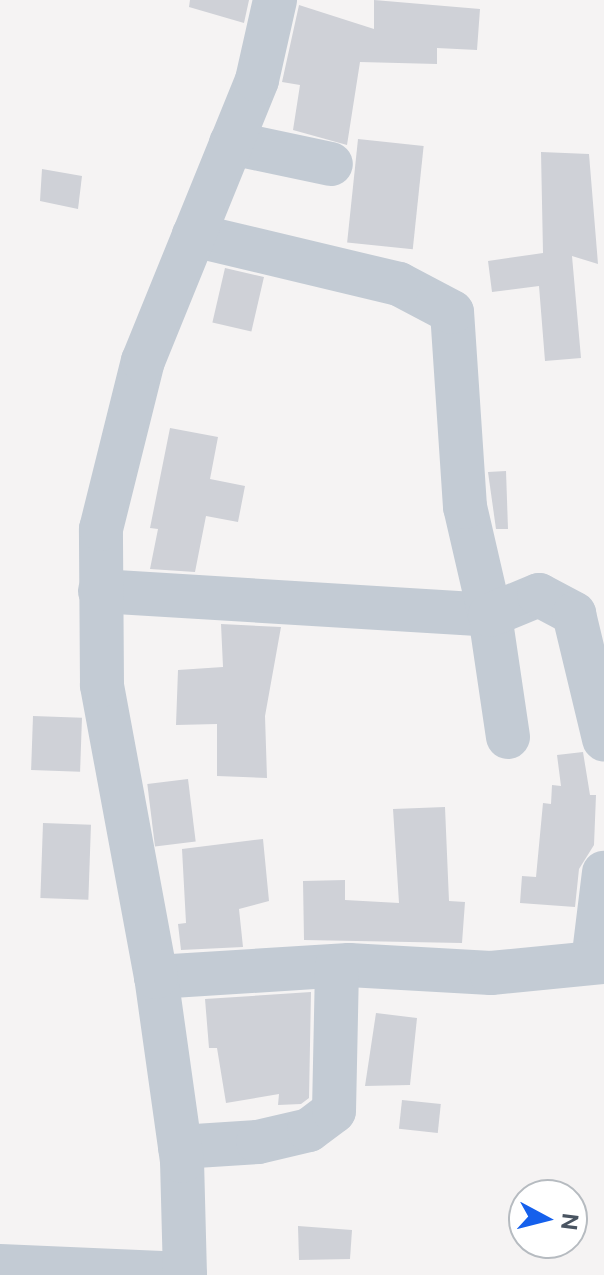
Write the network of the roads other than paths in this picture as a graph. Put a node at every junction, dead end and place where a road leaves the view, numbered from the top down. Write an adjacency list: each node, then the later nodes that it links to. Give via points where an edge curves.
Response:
1 (275, 0): 2 (street, via 257,80)
2 (231, 143): 3 (street); 4 (street)
3 (331, 164)
4 (194, 235): 5 (street, via 143,361 101,529); 6 (street, via 399,284 452,312 465,507)
5 (100, 591): 6 (street); 12 (street, via 102,685)
6 (490, 615): 7 (street); 8 (street, via 539,595 574,614)
7 (508, 737)
8 (604, 739)
9 (604, 873): 10 (street)
10 (598, 962): 11 (street, via 491,973)
11 (337, 966): 12 (street); 13 (street, via 334,1111 309,1130 258,1142)
12 (156, 977): 13 (street)
13 (180, 1147): 15 (street)
14 (0, 1266): 15 (street)
15 (185, 1274)

